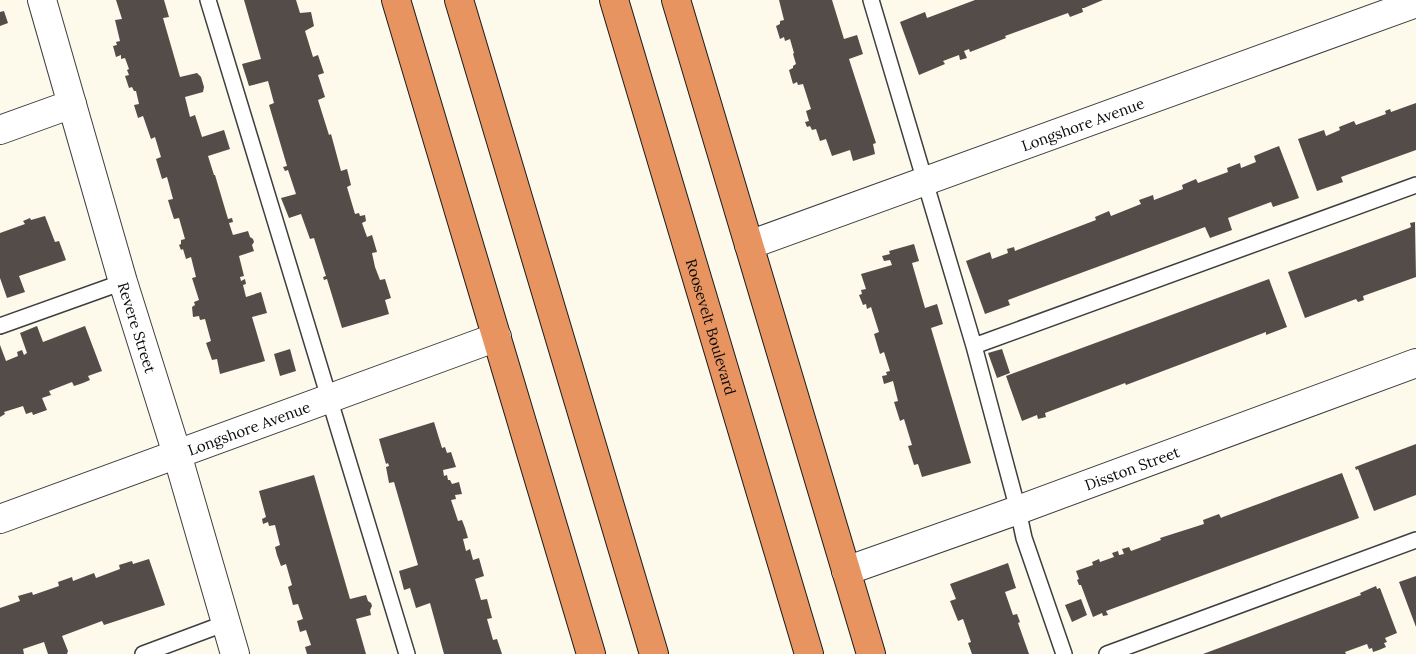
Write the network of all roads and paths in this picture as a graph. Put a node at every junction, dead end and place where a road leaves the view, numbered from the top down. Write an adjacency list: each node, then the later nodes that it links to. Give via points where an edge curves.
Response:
1 (42, 0): 9 (street, Revere Street)
2 (208, 0): 19 (lane)
3 (396, 0): 16 (highway)
4 (459, 0): 30 (highway)
5 (614, 0): 31 (highway, Roosevelt Boulevard)
6 (676, 0): 13 (highway)
7 (871, 0): 11 (lane)
8 (1416, 3): 11 (street, Longshore Avenue)
9 (72, 104): 10 (street); 14 (street, Revere Street)
10 (0, 130)
11 (926, 182): 13 (street, Longshore Avenue); 17 (lane)
12 (1416, 185): 17 (lane)
13 (749, 245): 24 (highway)
14 (123, 282): 15 (lane); 20 (street, Revere Street)
15 (0, 326)
16 (497, 337): 19 (street, Longshore Avenue); 29 (highway)
17 (974, 346): 21 (lane)
18 (1416, 363): 21 (street, Disston Street)
19 (328, 399): 20 (street, Longshore Avenue); 28 (lane)
20 (177, 454): 22 (street, Longshore Avenue); 25 (street, Revere Street)
21 (1018, 510): 24 (street, Disston Street); 33 (lane, via 1024,538)
22 (0, 519)
23 (1416, 540): 34 (lane)
24 (846, 572): 32 (highway)
25 (226, 623): 26 (lane); 27 (street, Revere Street)
26 (143, 654)
27 (235, 654)
28 (407, 654)
29 (591, 654)
30 (654, 654)
31 (809, 654)
32 (871, 654)
33 (1064, 654)
34 (1107, 654)

